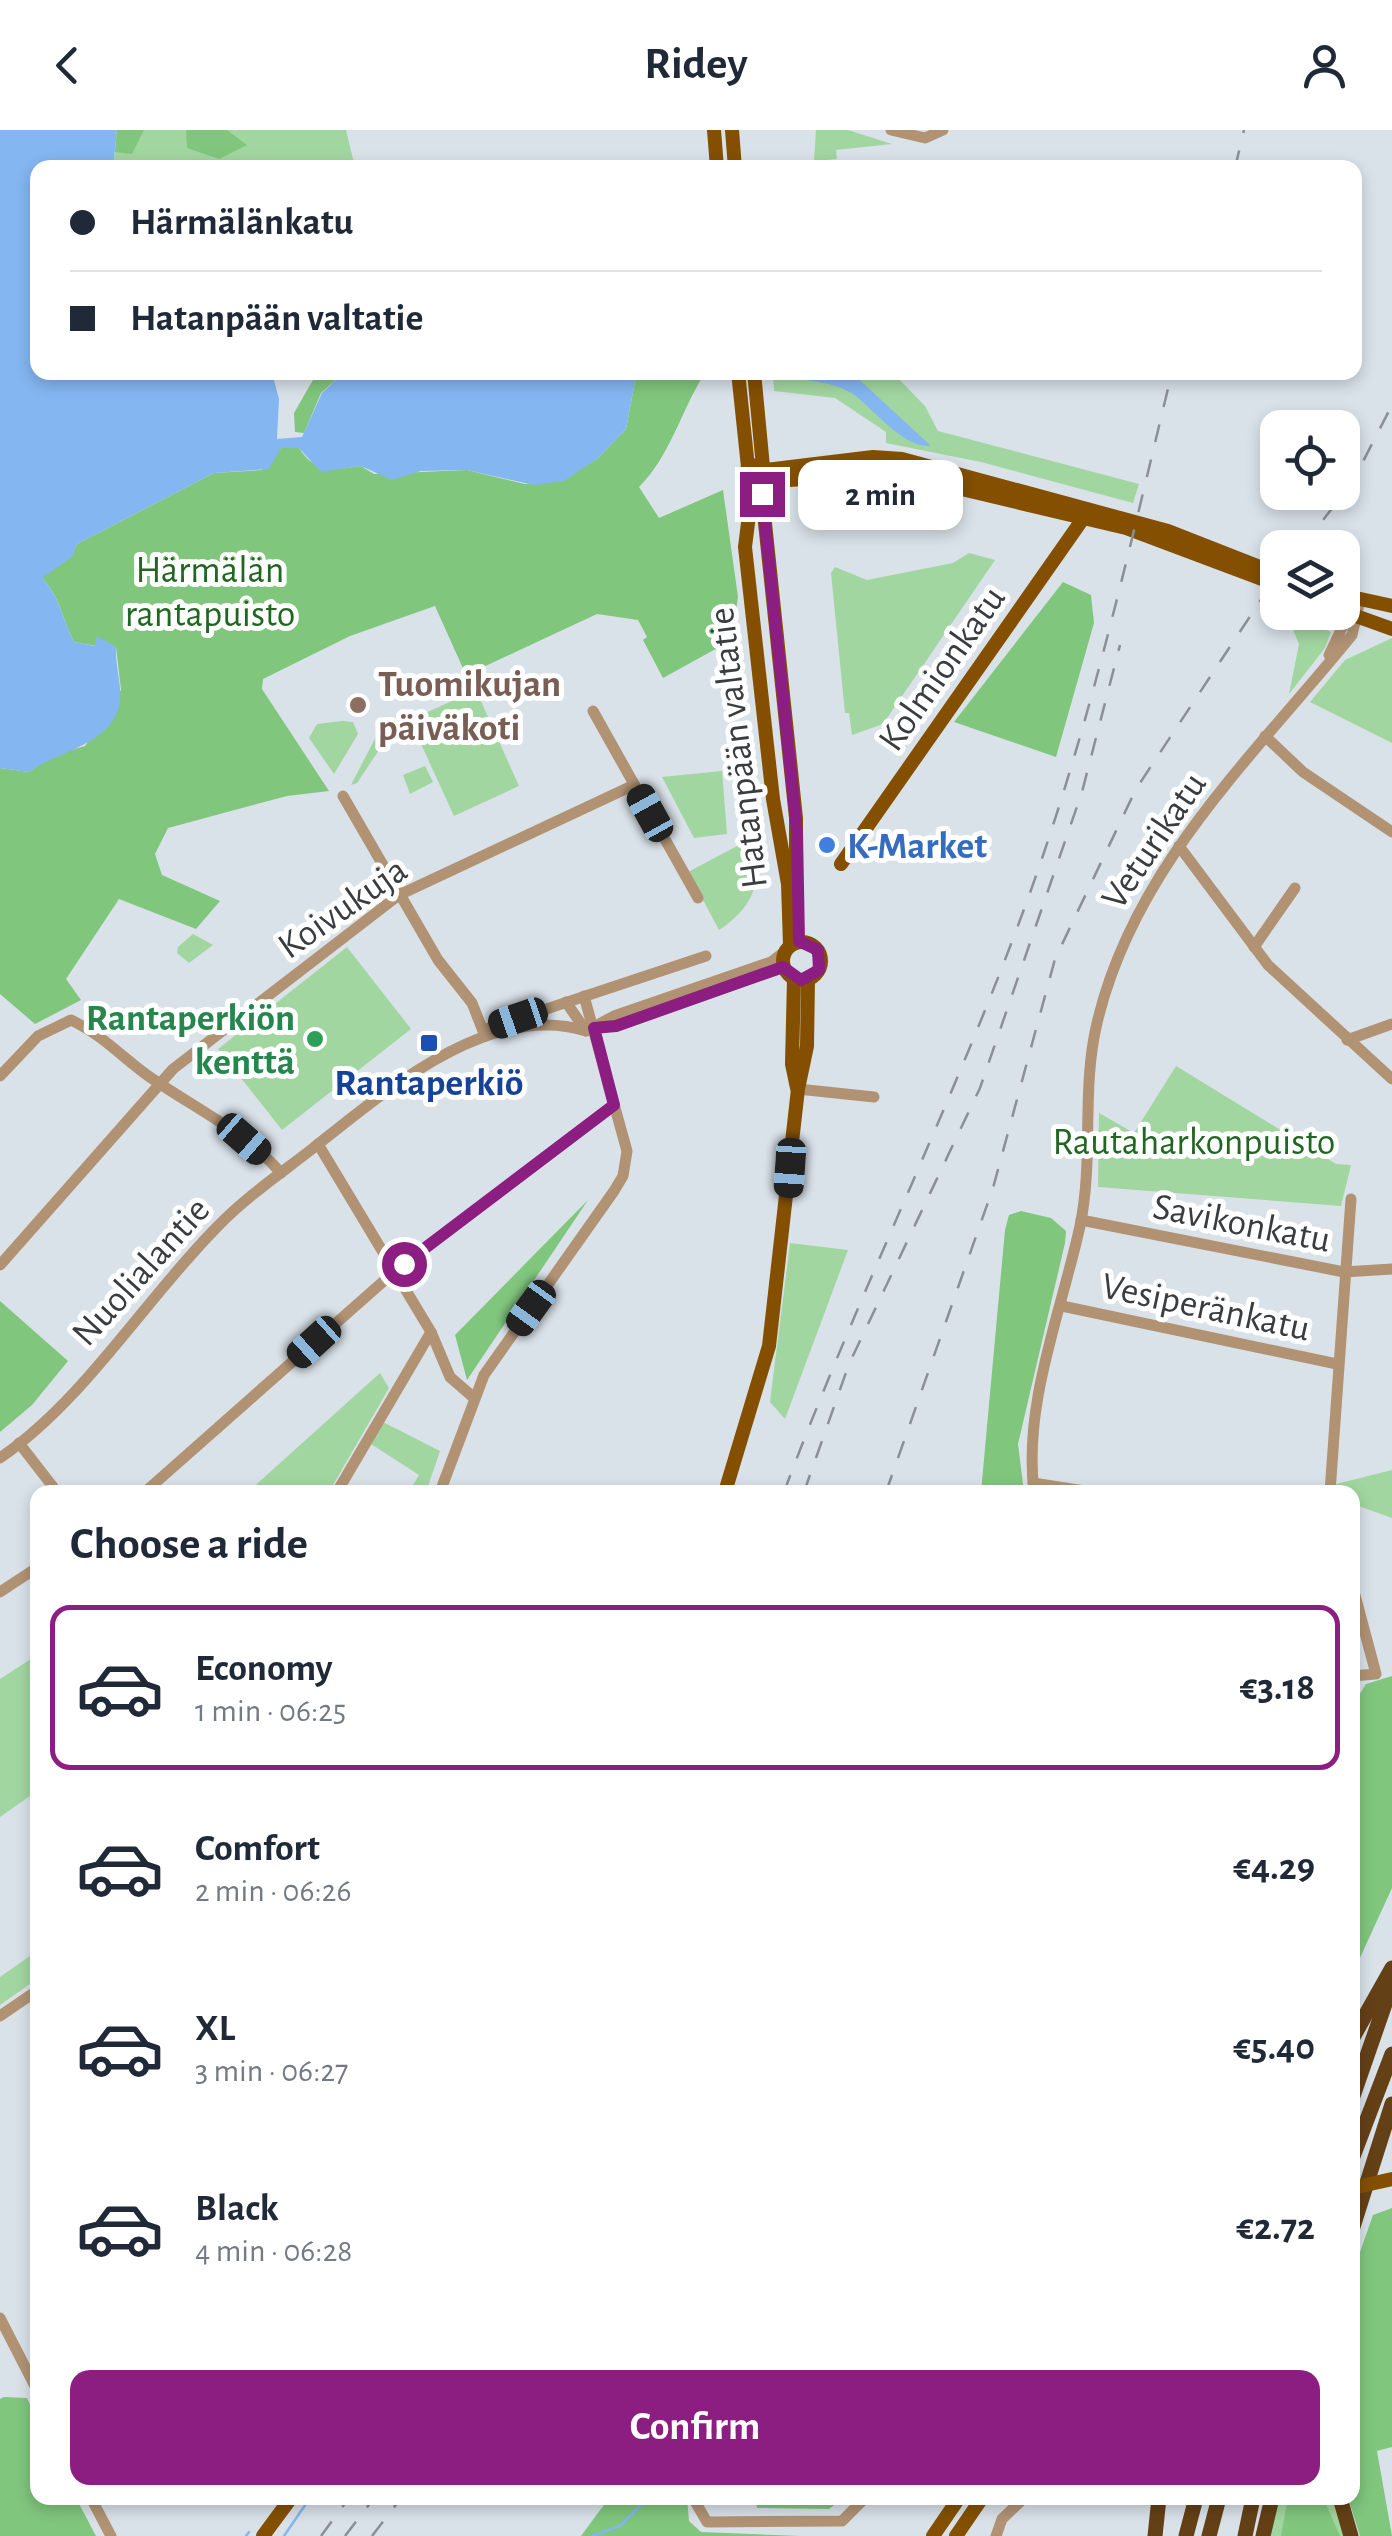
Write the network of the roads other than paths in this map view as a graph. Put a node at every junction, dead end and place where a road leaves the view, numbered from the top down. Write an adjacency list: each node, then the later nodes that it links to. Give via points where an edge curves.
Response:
1 (714, 130): 5 (main road)
2 (732, 130): 6 (main road)
3 (891, 130): 4 (street, via 925,138)
4 (943, 130)
5 (717, 160)
6 (734, 160)
7 (747, 380): 8 (main road, Hatanpään valtatie)
8 (759, 478): 9 (main road, via 898,475); 9 (main road, via 873,457 902,459); 29 (main road, Hatanpään valtatie, via 797,832); 29 (main road, Hatanpään valtatie, via 746,546)
9 (1087, 513): 10 (main road, via 1168,531); 11 (main road); 23 (main road, Kolmionkatu)
10 (1260, 567)
11 (1260, 578)
12 (1360, 600): 13 (main road)
13 (1392, 606)
14 (1360, 618): 15 (main road)
15 (1392, 629)
16 (1342, 630): 18 (street, Veturikatu, via 1326,664)
17 (593, 711): 19 (street)
18 (1265, 736): 21 (street, via 1303,772); 22 (street, Veturikatu)
19 (634, 785): 25 (street, Koivukuja); 26 (street)
20 (343, 796): 25 (street)
21 (1392, 832)
22 (1178, 846): 27 (street); 45 (street, Veturikatu, via 1125,933 1096,1024)
23 (841, 864)
24 (1294, 888): 27 (street)
25 (399, 895): 34 (street, via 472,1003); 38 (street, Koivukuja)
26 (698, 898)
27 (1254, 947): 35 (street)
28 (706, 956): 30 (street)
29 (793, 960): 33 (street, Nuolialantie, via 771,962); 39 (main road, via 807,1046)
30 (584, 996): 31 (street); 33 (street)
31 (566, 1002): 33 (street); 34 (street)
32 (1392, 1024): 35 (street)
33 (594, 1028): 34 (street, Nuolialantie, via 560,1023); 41 (street)
34 (484, 1033): 42 (street, Nuolialantie, via 415,1070)
35 (1347, 1040): 37 (street)
36 (0, 1076): 38 (street, via 38,1036 71,1020 98,1033)
37 (1392, 1079)
38 (160, 1084): 43 (street, via 244,1139); 46 (street, Koivukuja)
39 (798, 1089): 40 (street); 60 (main road, via 770,1346)
40 (874, 1097)
41 (614, 1105): 48 (street); 53 (street, via 628,1158 618,1185)
42 (318, 1144): 43 (street, Nuolialantie); 48 (street)
43 (281, 1173): 54 (street, Nuolialantie, via 220,1224)
44 (1351, 1199): 49 (street)
45 (1081, 1220): 49 (street, Savikonkatu); 50 (street, Veturikatu)
46 (0, 1265)
47 (1392, 1270): 49 (street, Savikonkatu)
48 (394, 1272): 51 (street); 57 (street)
49 (1344, 1272): 52 (street)
50 (1062, 1306): 52 (street, Vesiperänkatu); 61 (street, Veturikatu, via 1030,1431)
51 (431, 1332): 53 (street, via 450,1376); 58 (street)
52 (1337, 1364): 62 (street)
53 (473, 1397): 59 (street)
54 (19, 1444): 55 (street, Nuolialantie); 56 (street)
55 (0, 1458)
56 (51, 1485)
57 (153, 1485)
58 (341, 1485)
59 (442, 1485)
60 (727, 1485)
61 (1033, 1485)
62 (1330, 1485)
63 (30, 1572): 64 (street)
64 (0, 1592)
65 (1360, 1611): 66 (street, via 1376,1674)
66 (1360, 1677)
67 (1392, 1968): 71 (highway)
68 (1392, 1984): 73 (highway)
69 (30, 1995): 70 (street)
70 (0, 2016)
71 (1360, 2025)
72 (1392, 2054): 75 (highway)
73 (1360, 2076)
74 (1392, 2104): 78 (highway)
75 (1360, 2138)
76 (1392, 2179): 77 (main road, bridge)
77 (1360, 2186)
78 (1360, 2207)
79 (0, 2318): 80 (street)
80 (30, 2376)
81 (95, 2505): 95 (street)
82 (286, 2505): 96 (main road)
83 (698, 2505): 84 (street, via 707,2522 748,2525 842,2521)
84 (858, 2505)
85 (954, 2505): 97 (main road)
86 (977, 2505): 98 (main road)
87 (1017, 2505): 99 (street)
88 (1158, 2505): 100 (highway)
89 (1194, 2505): 101 (highway)
90 (1217, 2505): 102 (highway)
91 (1226, 2505): 103 (highway)
92 (1252, 2505): 104 (highway)
93 (1270, 2505): 105 (highway)
94 (1342, 2505): 106 (highway)
95 (111, 2536)
96 (263, 2536)
97 (933, 2536)
98 (956, 2536)
99 (996, 2536)
100 (1155, 2536)
101 (1186, 2536)
102 (1209, 2536)
103 (1220, 2536)
104 (1246, 2536)
105 (1263, 2536)
106 (1351, 2536)

